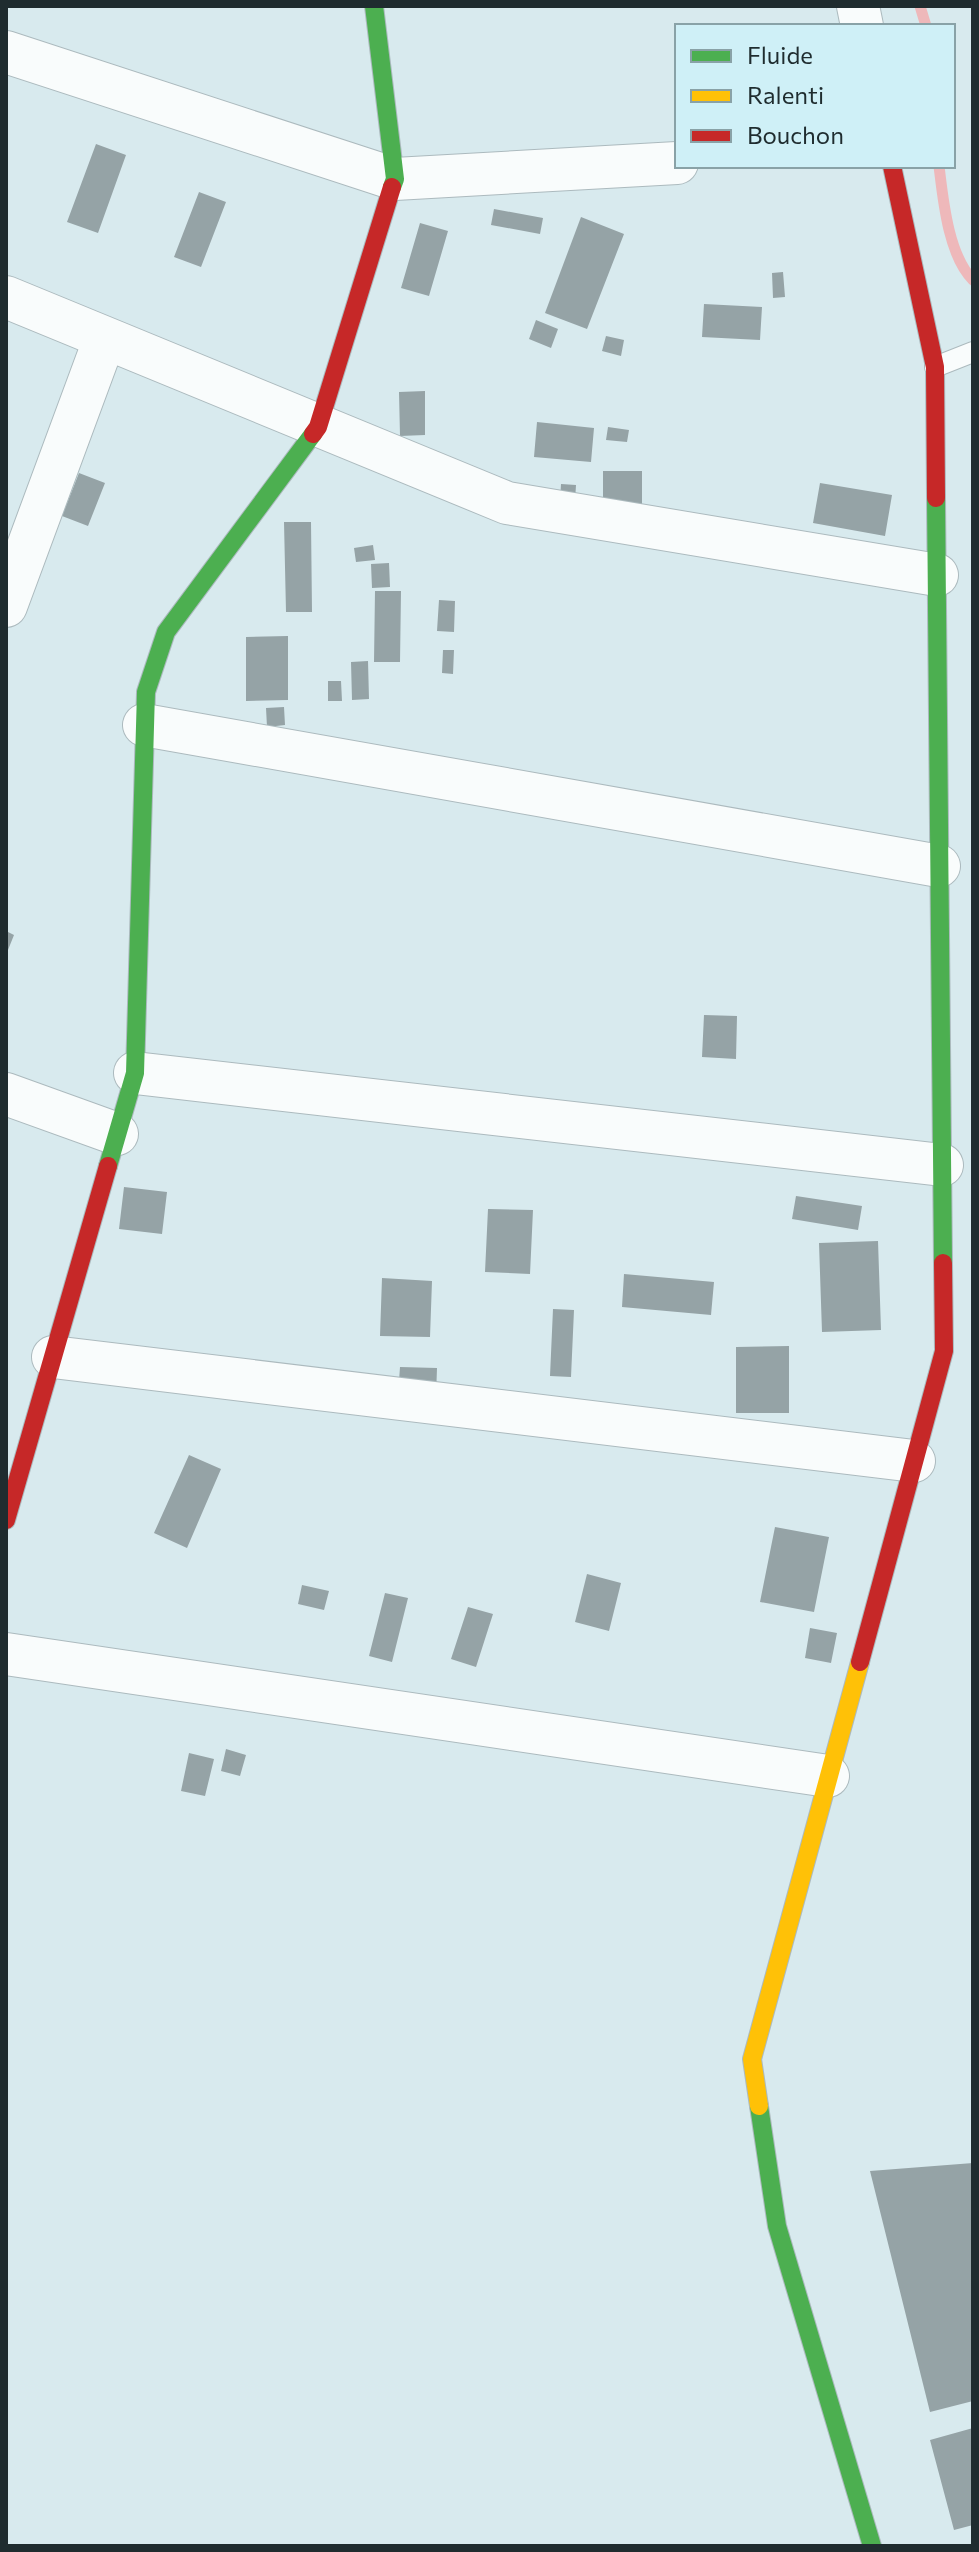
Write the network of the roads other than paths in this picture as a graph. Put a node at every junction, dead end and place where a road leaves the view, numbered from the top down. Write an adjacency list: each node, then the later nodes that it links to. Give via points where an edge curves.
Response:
1 (374, 6): 5 (street)
2 (6, 52): 5 (street)
3 (675, 163): 5 (street)
4 (892, 168): 9 (street)
5 (395, 179): 10 (street)
6 (6, 297): 7 (street)
7 (105, 338): 10 (street); 12 (street)
8 (973, 352): 9 (lane)
9 (935, 367): 11 (street)
10 (318, 427): 11 (street, via 507,503); 13 (street, via 166,632 146,692)
11 (937, 575): 14 (street)
12 (6, 606)
13 (144, 725): 14 (street); 15 (street)
14 (939, 866): 18 (street)
15 (135, 1073): 17 (street); 18 (street)
16 (6, 1094): 17 (street)
17 (117, 1134): 19 (street)
18 (942, 1165): 20 (street, via 944,1351)
19 (53, 1357): 20 (street); 21 (street)
20 (914, 1461): 23 (street)
21 (6, 1520)
22 (6, 1654): 23 (street)
23 (828, 1776): 24 (street, via 752,2059 777,2226)
24 (872, 2546)

